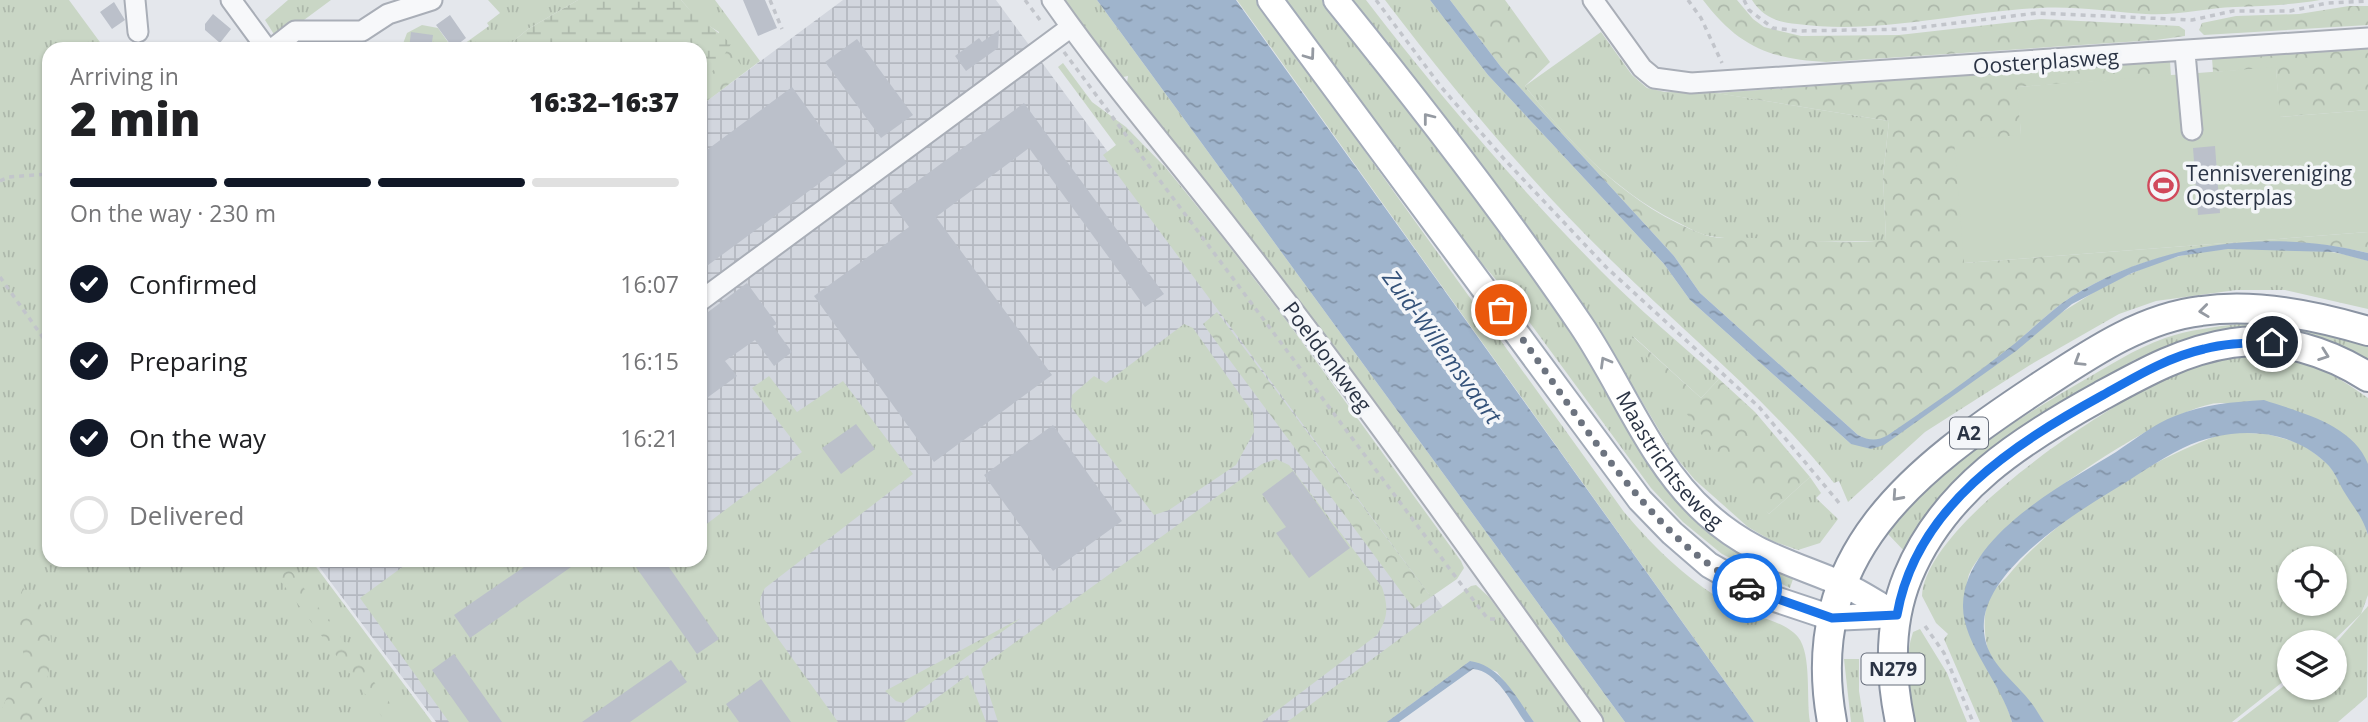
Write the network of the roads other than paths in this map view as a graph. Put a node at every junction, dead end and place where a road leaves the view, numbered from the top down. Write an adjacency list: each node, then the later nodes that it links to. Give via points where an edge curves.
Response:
1 (135, 0): 9 (street)
2 (231, 0): 11 (street)
3 (432, 0): 12 (street, via 388,14 362,32 295,31)
4 (1052, 0): 8 (street, Poeldonkweg)
5 (1270, 0): 20 (main road, Maastrichtseweg, one-way to 20, via 1655,517 1726,576 1776,600)
6 (1336, 0): 18 (main road, Maastrichtseweg, one-way to 6, via 1766,555 1692,499 1658,454 1596,347 1530,252)
7 (1593, 0): 13 (street, Oosterplasweg, via 1642,68 1654,78 1691,83)
8 (1071, 27): 15 (street); 21 (street, Poeldonkweg, via 1319,346)
9 (138, 32)
10 (2368, 38): 13 (street, Oosterplasweg)
11 (264, 42)
12 (279, 42)
13 (2185, 53): 14 (street)
14 (2192, 130)
15 (707, 296)
16 (2368, 331): 18 (highway, A2, one-way to 18, via 2313,317 2236,308 2168,318 2108,343 1970,433 1920,473 1879,518)
17 (2368, 377): 19 (highway, A2, one-way to 17, via 1909,574 1929,535 1976,479 2044,428 2141,374 2202,349 2272,342 2326,355)
18 (1842, 584): 19 (main road, Maastrichtseweg); 20 (highway)
19 (1897, 615): 20 (main road, Maastrichtseweg); 23 (highway, N279, via 1893,671)
20 (1832, 618): 22 (highway, via 1827,660)
21 (1593, 722)
22 (1832, 722)
23 (1900, 722)

